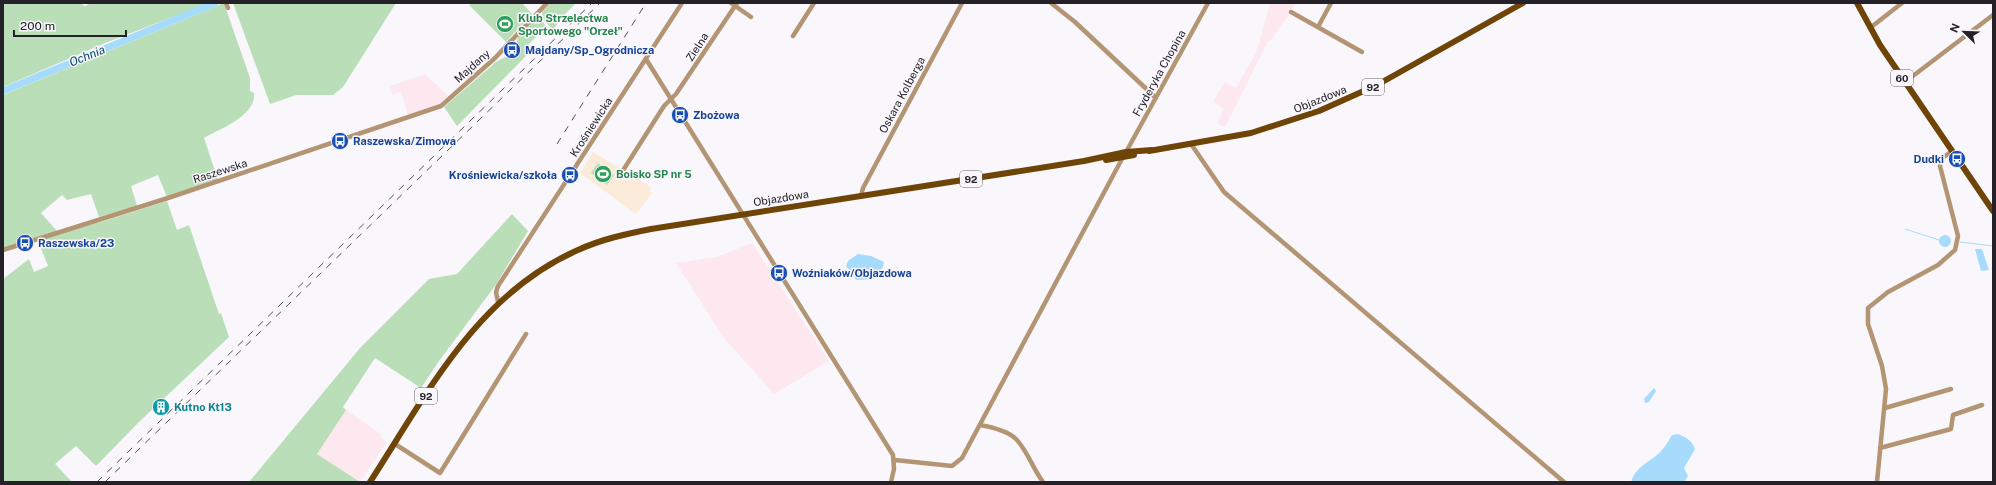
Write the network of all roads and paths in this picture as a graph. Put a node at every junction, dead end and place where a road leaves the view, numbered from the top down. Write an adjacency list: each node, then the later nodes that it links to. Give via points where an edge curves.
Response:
1 (547, 3): 23 (street, Majdany, via 494,58)
2 (682, 3): 19 (street, Krośniewicka)
3 (814, 3): 17 (street)
4 (962, 3): 28 (street, Oskara Kolberga)
5 (1051, 3): 21 (street, via 1075,22)
6 (1208, 3): 21 (street, Fryderyka Chopina)
7 (1332, 3): 15 (street)
8 (1523, 3): 24 (main road, Objazdowa / 92, via 1377,85 1334,105 1270,128)
9 (1856, 3): 16 (main road, 60)
10 (1902, 3): 16 (street)
11 (734, 4): 14 (street); 22 (street, Zielna, via 676,94)
12 (1291, 12): 15 (street)
13 (1993, 15): 20 (street)
14 (751, 17)
15 (1318, 27): 18 (street)
16 (1870, 28): 20 (main road, 60)
17 (793, 36)
18 (1362, 52)
19 (646, 59): 22 (street); 32 (street, Krośniewicka, via 498,286)
20 (1905, 82): 25 (main road, 60)
21 (1156, 98): 26 (street, Fryderyka Chopina)
22 (670, 99): 27 (street, Zielna); 30 (street)
23 (441, 106): 31 (street, Raszewska)
24 (1191, 144): 26 (main road, Objazdowa / 92); 44 (street, via 1224,192)
25 (1952, 151): 29 (main road, 60); 36 (street, via 1941,159 1940,163 1958,236 1955,250 1938,265 1888,292 1868,308 1868,324 1882,366 1886,389)
26 (1125, 155): 28 (main road, Objazdowa / 92); 37 (street, Fryderyka Chopina)
27 (622, 172)
28 (861, 196): 30 (main road, Objazdowa / 92)
29 (1993, 211)
30 (742, 214): 32 (main road, Objazdowa / 92, via 628,234 596,243 549,264); 40 (street)
31 (3, 250)
32 (498, 302): 38 (main road, 92, via 458,349)
33 (526, 334): 38 (street, via 440,472)
34 (1951, 389): 36 (street)
35 (1982, 405): 39 (street, via 1953,415 1951,429)
36 (1885, 408): 39 (street)
37 (980, 425): 40 (street, Fryderyka Chopina, via 962,458 952,466); 43 (street, via 1017,439)
38 (395, 444): 41 (main road, 92)
39 (1880, 448): 45 (street)
40 (895, 460): 42 (street)
41 (370, 482)
42 (891, 482)
43 (1043, 482)
44 (1564, 482)
45 (1877, 482)

